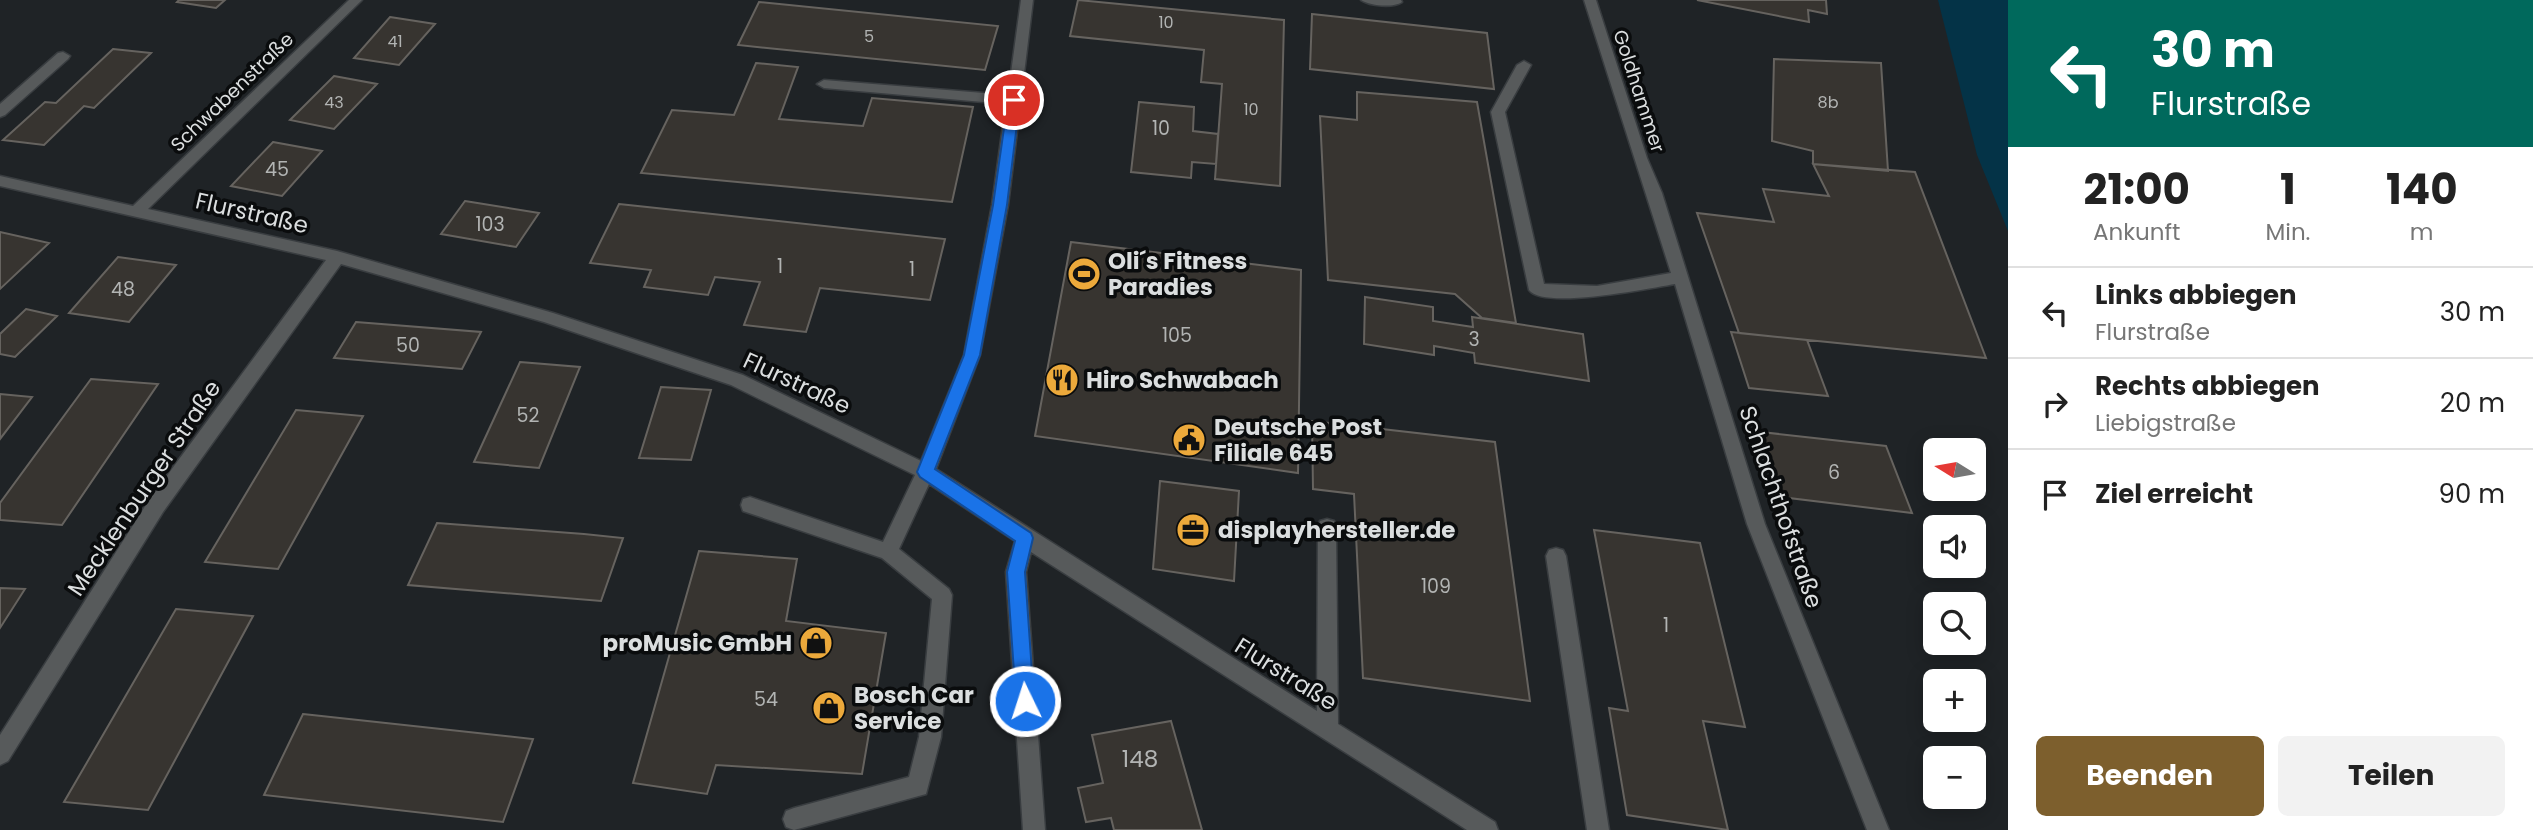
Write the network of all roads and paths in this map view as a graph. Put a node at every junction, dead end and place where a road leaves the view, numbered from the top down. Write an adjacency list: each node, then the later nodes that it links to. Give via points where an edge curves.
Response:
1 (356, 0): 13 (street, Schwabenstraße)
2 (1027, 0): 9 (street)
3 (1367, 0): 5 (street)
4 (1590, 0): 12 (street, Goldhammer, via 1640,158)
5 (1396, 2)
6 (63, 56): 10 (street)
7 (1524, 65): 15 (street, via 1498,112 1537,290 1597,292)
8 (824, 84): 9 (street)
9 (1014, 100): 16 (street, via 972,355)
10 (0, 112)
11 (0, 181): 13 (street, Flurstraße)
12 (1656, 193): 15 (street, Schlachthofstraße)
13 (136, 212): 14 (street, Flurstraße)
14 (337, 257): 16 (street, Flurstraße, via 547,317 737,380); 23 (street, Mecklenburger Straße, via 156,506)
15 (1681, 278): 28 (street, Schlachthofstraße, via 1756,524)
16 (926, 472): 19 (street, Flurstraße); 20 (street)
17 (750, 505): 20 (street)
18 (1327, 527): 22 (street)
19 (1025, 538): 22 (street, Flurstraße); 25 (street, via 1016,572)
20 (888, 552): 24 (street, via 942,595 930,737 918,786)
21 (1556, 556): 27 (street)
22 (1328, 730): 26 (street, Flurstraße)
23 (0, 754)
24 (794, 819)
25 (1034, 830)
26 (1487, 830)
27 (1598, 830)
28 (1878, 830)

